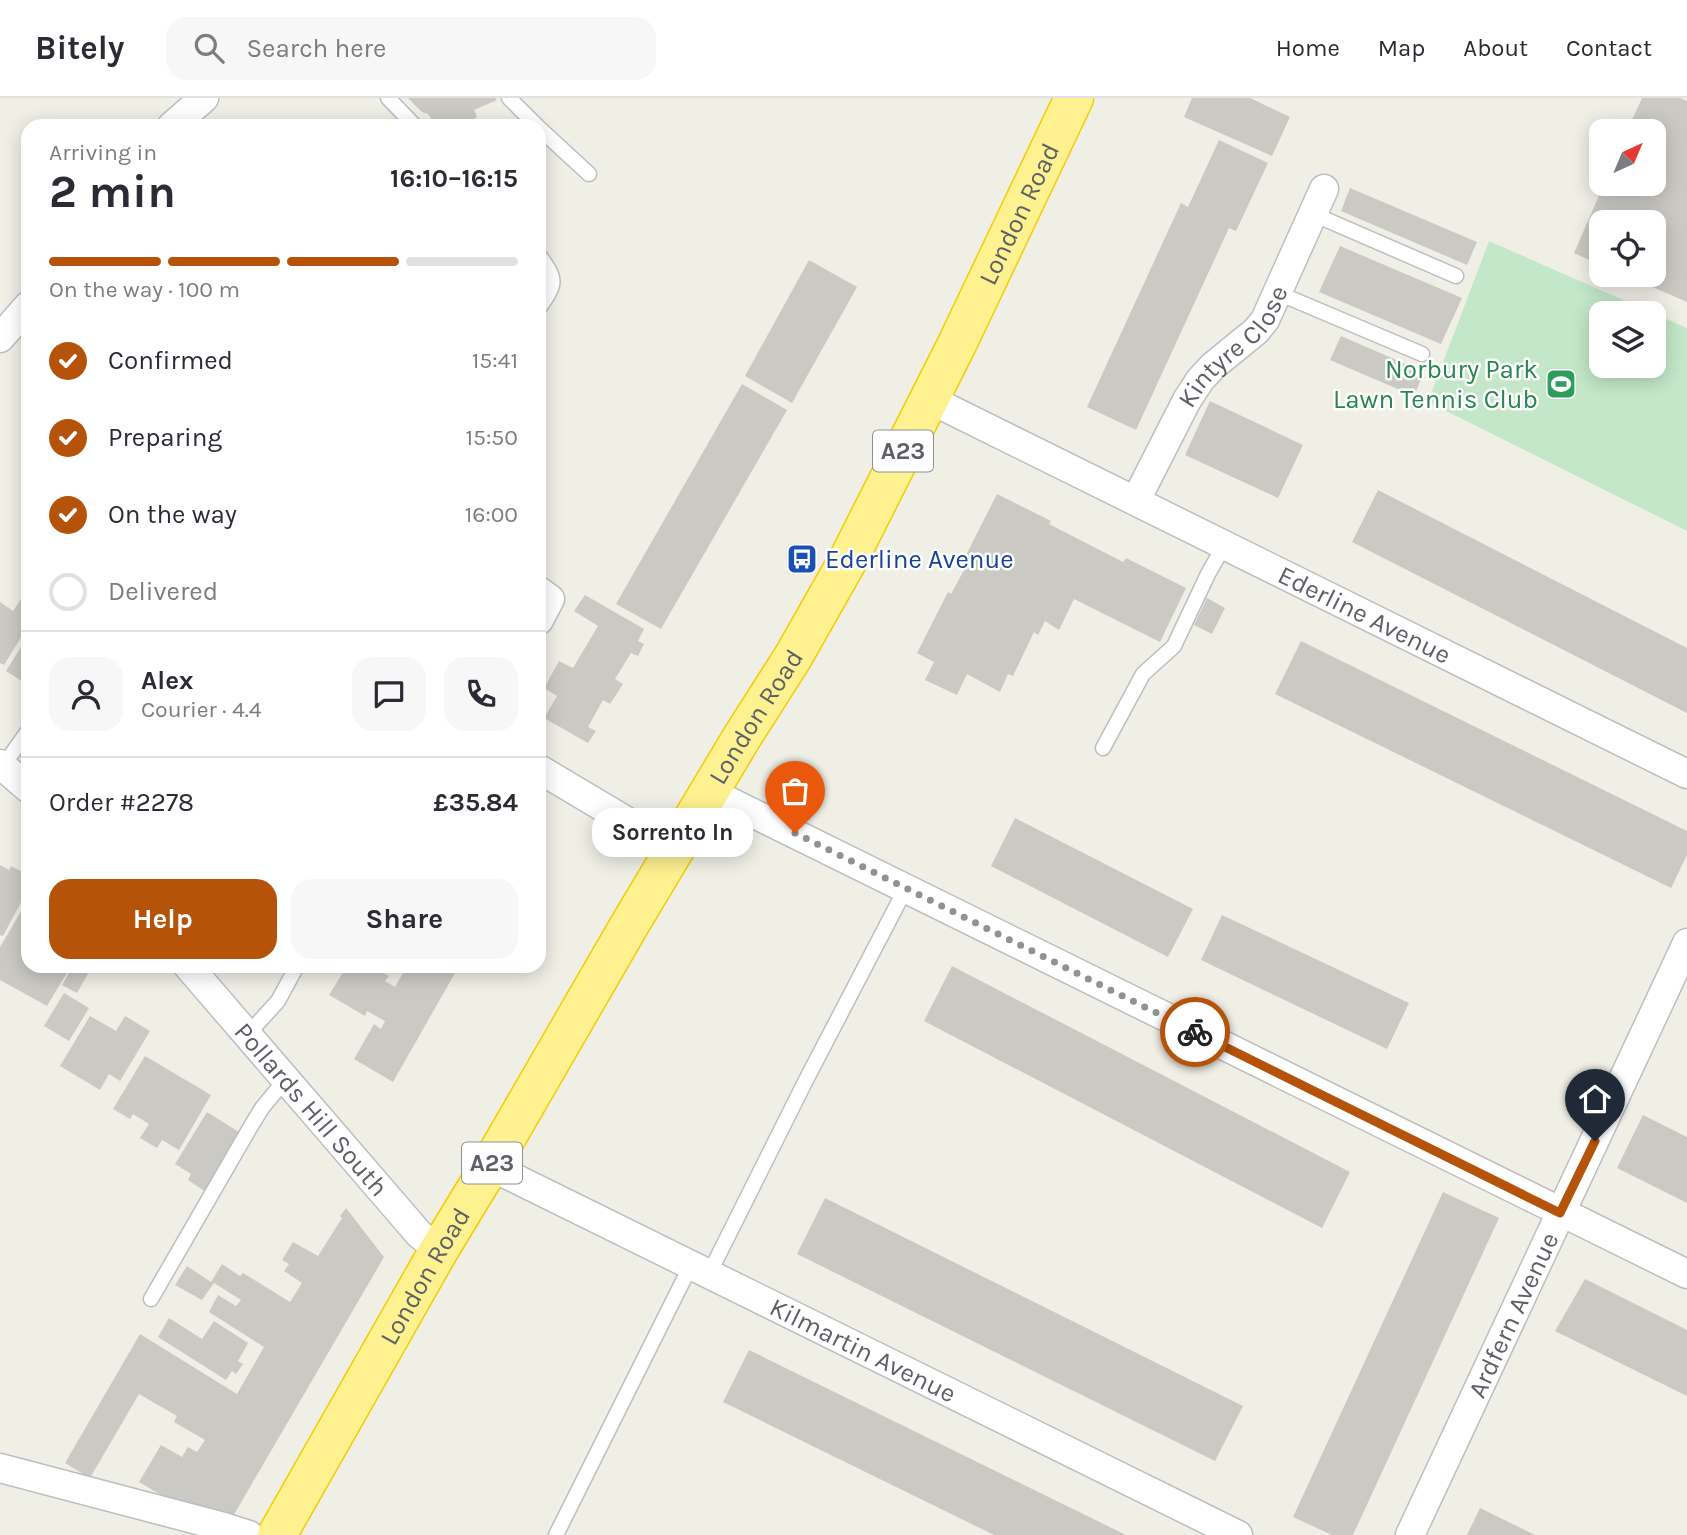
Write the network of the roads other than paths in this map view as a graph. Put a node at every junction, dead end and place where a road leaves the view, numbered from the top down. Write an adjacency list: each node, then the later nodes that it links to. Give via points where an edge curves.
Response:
1 (204, 98): 5 (street)
2 (388, 98): 6 (lane)
3 (509, 98): 7 (lane)
4 (1074, 98): 18 (highway, London Road / A23)
5 (180, 119)
6 (408, 119)
7 (530, 119)
8 (546, 134): 9 (lane)
9 (589, 174)
10 (1318, 201): 12 (lane); 13 (street, Kintyre Close)
11 (546, 264): 14 (lane, via 553,281)
12 (1456, 276)
13 (1278, 293): 17 (lane); 19 (street, Kintyre Close, via 1256,331 1200,380)
14 (546, 298)
15 (21, 314): 16 (street)
16 (0, 338)
17 (1422, 354)
18 (929, 399): 19 (street, Ederline Avenue); 27 (highway, London Road / A23, via 848,560)
19 (1136, 500): 20 (street, Ederline Avenue)
20 (1225, 544): 22 (lane, via 1174,646 1143,674); 25 (street, Ederline Avenue)
21 (21, 740): 23 (lane)
22 (1103, 748)
23 (2, 765): 26 (street)
24 (546, 773): 28 (street)
25 (1687, 774)
26 (21, 782)
27 (710, 792): 28 (highway, London Road / A23); 29 (street)
28 (675, 850): 35 (highway, London Road / A23)
29 (906, 888): 36 (street); 38 (lane)
30 (1687, 943): 36 (street, Ardfern Avenue)
31 (194, 973): 33 (street, Pollards Hill South)
32 (293, 973): 33 (lane, via 278,1001)
33 (248, 1034): 34 (street, Pollards Hill South)
34 (286, 1079): 37 (street, Pollards Hill South, via 419,1234); 40 (lane, via 262,1108)
35 (490, 1166): 37 (highway, London Road / A23); 38 (street, Kilmartin Avenue)
36 (1560, 1213): 39 (street); 46 (street, Ardfern Avenue)
37 (439, 1250): 43 (highway, London Road / A23)
38 (700, 1270): 44 (lane); 45 (street, Kilmartin Avenue)
39 (1687, 1274)
40 (151, 1299)
41 (0, 1468): 42 (street)
42 (249, 1535)
43 (277, 1535)
44 (556, 1535)
45 (1238, 1535)
46 (1410, 1535)

